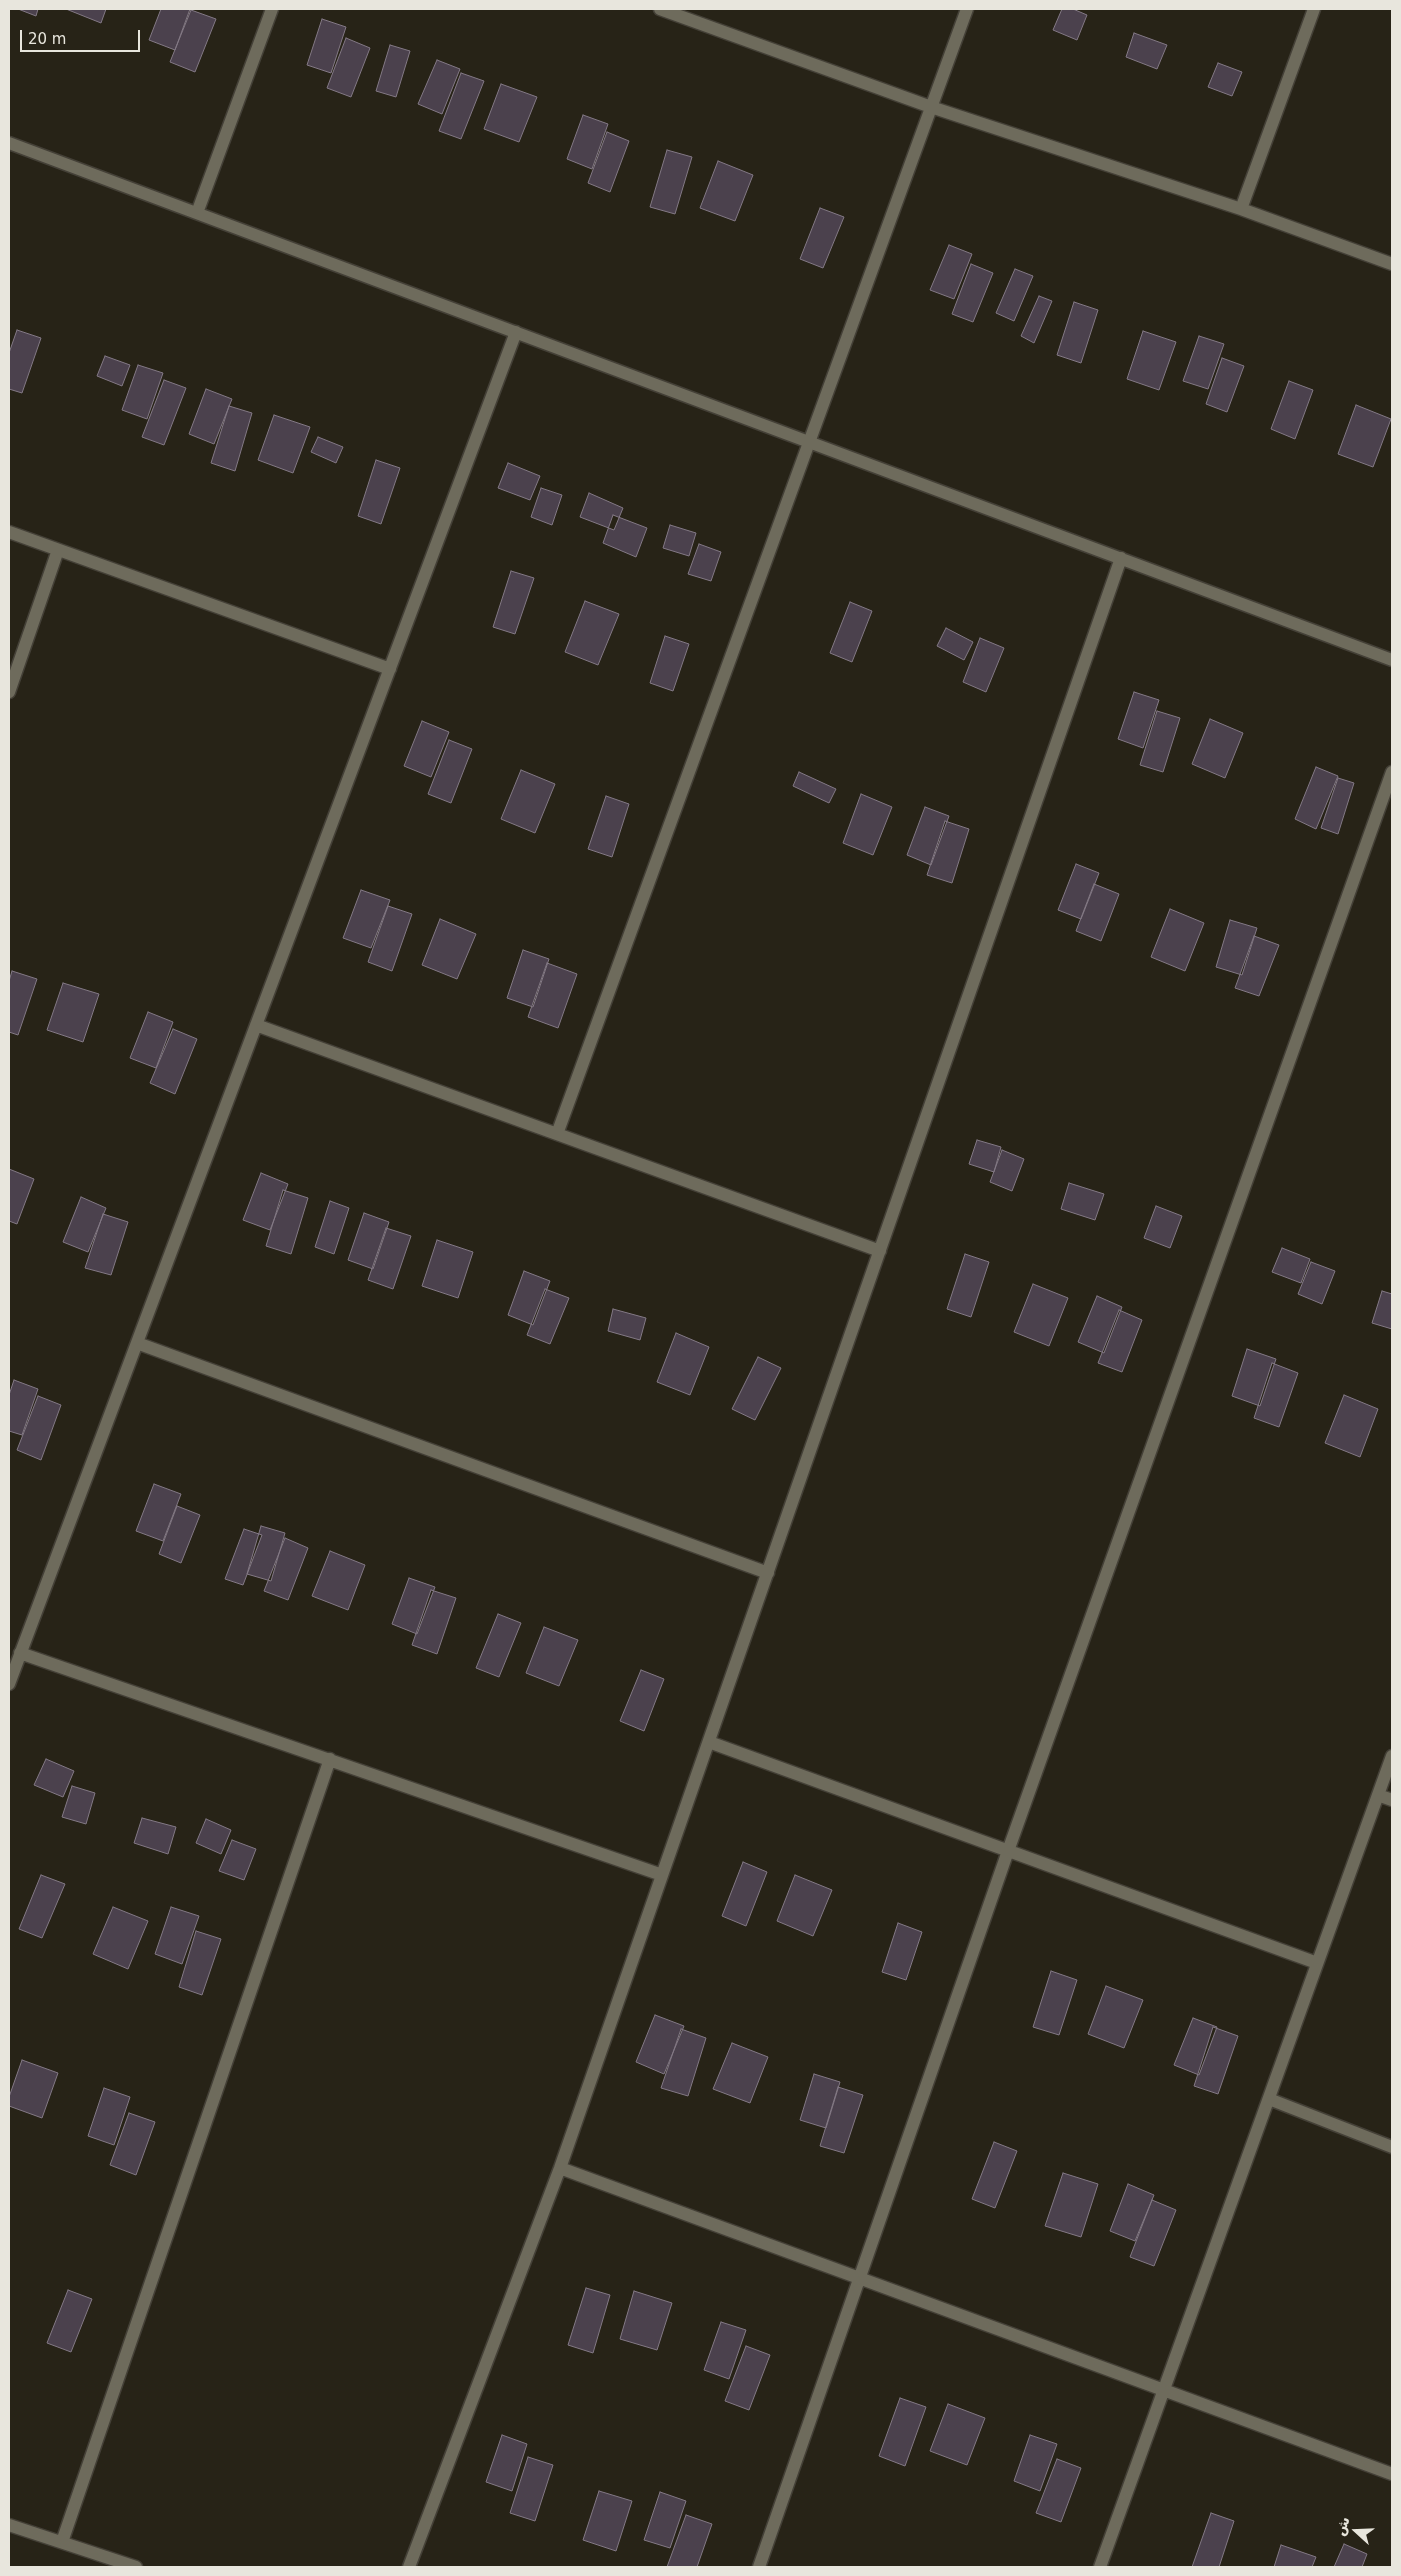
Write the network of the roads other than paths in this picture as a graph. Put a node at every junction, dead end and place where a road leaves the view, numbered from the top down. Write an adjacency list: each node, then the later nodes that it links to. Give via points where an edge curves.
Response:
1 (272, 9): 8 (street)
2 (660, 9): 5 (street)
3 (967, 9): 5 (street)
4 (1314, 9): 7 (street)
5 (931, 107): 7 (street); 11 (street)
6 (9, 143): 8 (street)
7 (1241, 209): 9 (street)
8 (197, 213): 10 (street)
9 (1392, 264)
10 (516, 332): 11 (street); 16 (street)
11 (809, 442): 14 (street); 20 (street)
12 (9, 532): 13 (street)
13 (58, 550): 16 (street); 17 (street)
14 (1121, 558): 15 (street); 21 (street)
15 (1392, 660)
16 (390, 669): 19 (street)
17 (9, 692)
18 (1392, 772): 31 (street)
19 (256, 1025): 20 (street); 22 (street)
20 (557, 1134): 21 (street)
21 (880, 1251): 23 (street)
22 (137, 1343): 23 (street); 24 (street)
23 (768, 1573): 26 (street)
24 (20, 1653): 25 (street); 28 (street)
25 (9, 1684)
26 (709, 1742): 31 (street); 32 (street)
27 (1392, 1756): 29 (street)
28 (330, 1759): 32 (street); 41 (street)
29 (1378, 1795): 30 (street); 33 (street)
30 (1392, 1800)
31 (1008, 1851): 33 (street); 37 (street)
32 (662, 1875): 36 (street)
33 (1317, 1963): 34 (street)
34 (1269, 2099): 35 (street); 38 (street)
35 (1392, 2147)
36 (560, 2168): 37 (street); 43 (street)
37 (859, 2277): 38 (street); 44 (street)
38 (1164, 2391): 39 (street); 45 (street)
39 (1392, 2474)
40 (9, 2525): 41 (street)
41 (62, 2542): 42 (street)
42 (136, 2567)
43 (409, 2567)
44 (759, 2567)
45 (1100, 2567)

